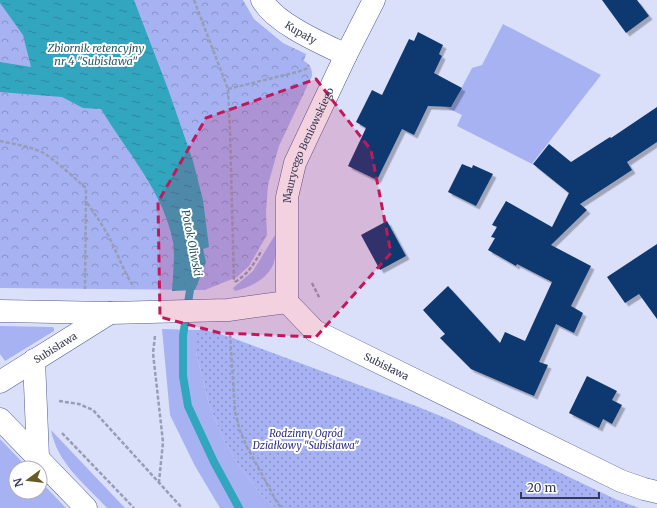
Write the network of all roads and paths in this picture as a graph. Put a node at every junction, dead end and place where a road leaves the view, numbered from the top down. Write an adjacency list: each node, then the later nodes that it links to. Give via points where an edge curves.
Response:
1 (194, 0): 6 (path)
2 (262, 0): 4 (street, Kupały, via 291,28)
3 (374, 0): 4 (street, Maurycego Beniowskiego)
4 (346, 55): 14 (street, Maurycego Beniowskiego, via 294,163 287,197)
5 (313, 60): 6 (path, via 306,69)
6 (228, 90): 10 (path)
7 (0, 141): 8 (path, via 44,154 86,188)
8 (86, 202): 11 (path); 12 (path, via 100,220)
9 (310, 277): 13 (path)
10 (234, 282)
11 (85, 288)
12 (134, 288)
13 (321, 301)
14 (287, 302): 16 (street, Subisława, via 228,310); 26 (street, Subisława, via 315,331 621,482)
15 (0, 311): 16 (street, Subisława)
16 (110, 313): 19 (street, Subisława)
17 (156, 332): 25 (path, via 153,353 163,442)
18 (230, 337): 30 (path, via 235,412 240,431)
19 (34, 360): 20 (street, Subisława); 24 (street)
20 (0, 382)
21 (55, 400): 25 (path, via 80,404 93,410)
22 (0, 419): 24 (street)
23 (60, 431): 28 (path)
24 (38, 457): 27 (street)
25 (159, 483): 29 (path)
26 (657, 492)
27 (86, 508)
28 (134, 508)
29 (182, 508)
30 (282, 508)

